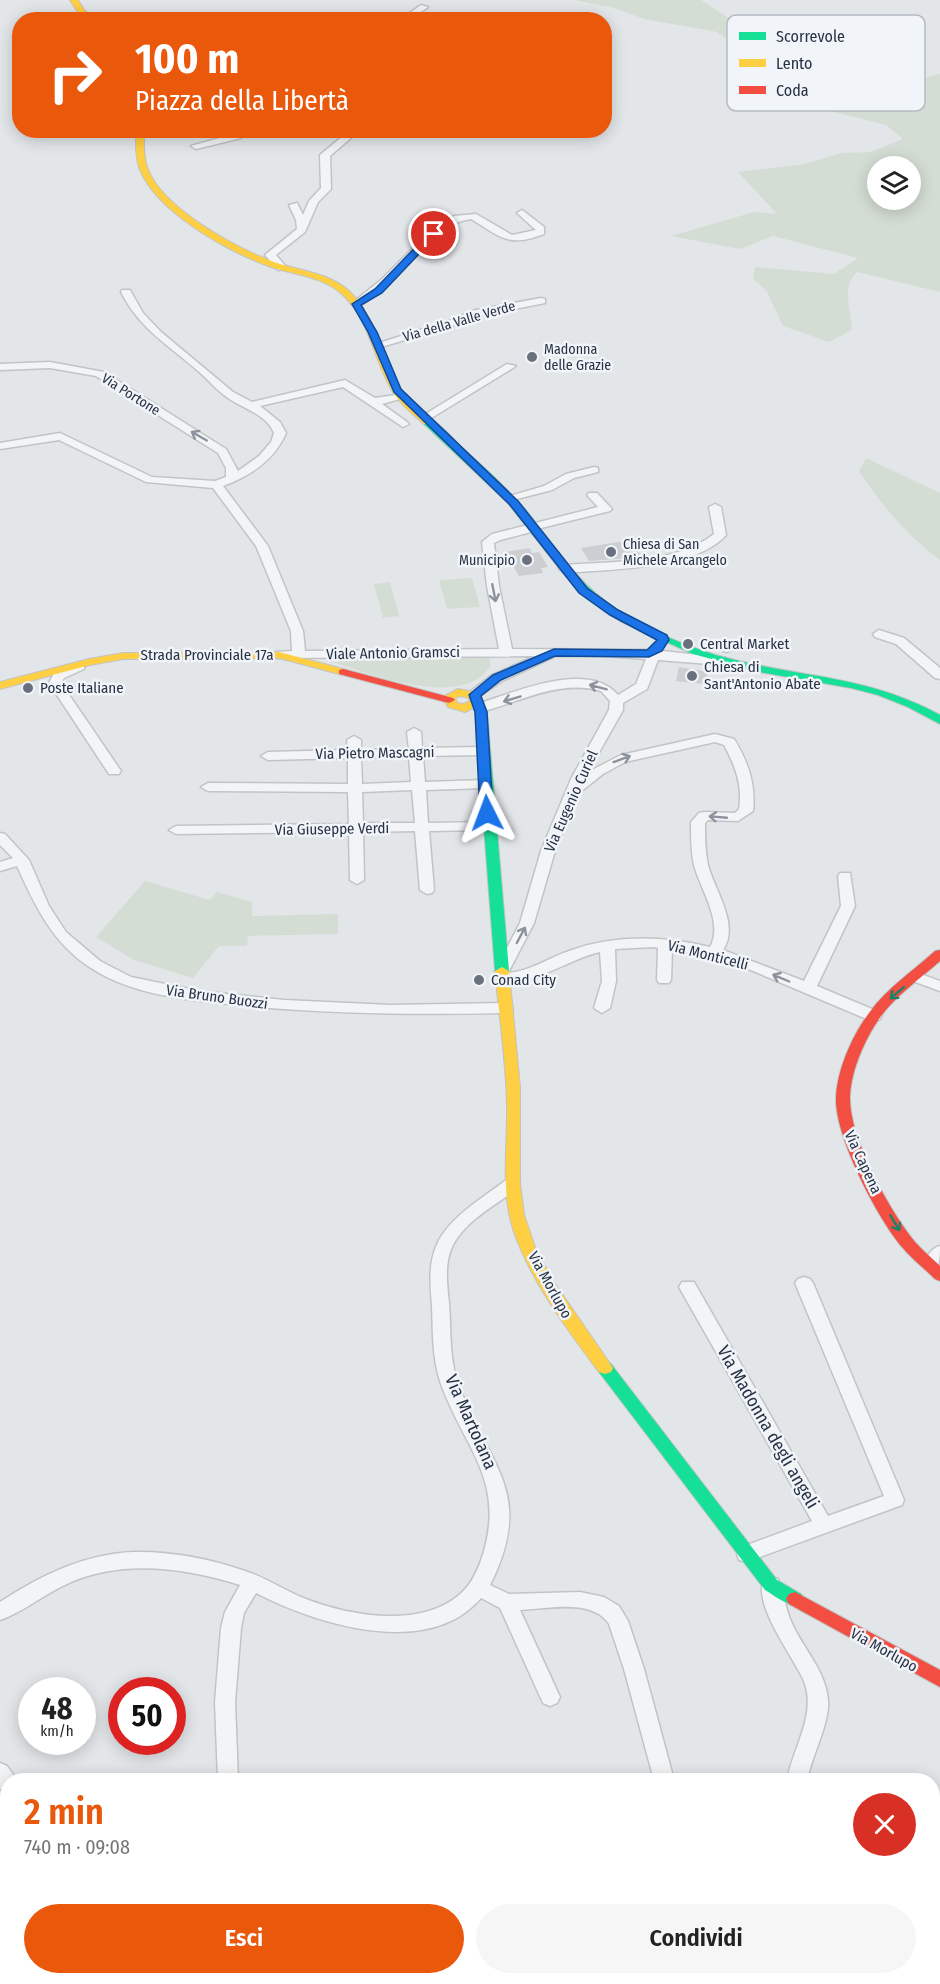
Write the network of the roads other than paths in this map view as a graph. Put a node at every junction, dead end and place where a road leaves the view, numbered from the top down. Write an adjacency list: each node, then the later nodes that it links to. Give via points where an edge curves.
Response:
1 (424, 8): 2 (street)
2 (417, 12)
3 (141, 138): 10 (main road, via 145,171 173,205 249,254)
4 (234, 138): 6 (street)
5 (347, 138): 9 (street, via 325,155 327,187 314,201)
6 (196, 146)
7 (294, 205): 9 (street)
8 (522, 213): 13 (street, via 541,232 504,237 473,216 451,220 428,238 378,291)
9 (302, 230): 10 (street, via 270,255)
10 (282, 268): 13 (main road, via 332,283)
11 (126, 292): 19 (street, via 136,313 151,330 230,396)
12 (541, 301): 14 (street, Via della Valle Verde, via 475,313)
13 (356, 304): 14 (main road)
14 (378, 345): 17 (main road)
15 (511, 366): 20 (street)
16 (0, 369): 24 (street, Via Portone, one-way to 16, via 232,468 222,451 100,374 47,363)
17 (401, 397): 18 (street); 20 (main road)
18 (373, 402): 19 (street, via 345,383); 21 (street)
19 (251, 405): 24 (street, via 276,424 280,436 267,454)
20 (424, 418): 27 (main road)
21 (403, 424)
22 (0, 446): 25 (street, via 48,436 63,437 150,480)
23 (594, 470): 27 (street)
24 (231, 479): 25 (street)
25 (216, 485): 35 (street, via 259,540 297,632)
26 (593, 495): 29 (street, via 611,508)
27 (509, 498): 29 (main road)
28 (715, 507): 30 (street, via 720,535 691,551 657,560)
29 (534, 527): 30 (main road); 33 (street, one-way to 33, via 488,542)
30 (565, 569): 32 (main road, via 583,591 601,604)
31 (879, 634): 40 (street, via 900,641)
32 (663, 637): 34 (street); 39 (main road, via 722,651)
33 (503, 652): 35 (street, Viale Antonio Gramsci); 37 (street, Viale Antonio Gramsci); 41 (street)
34 (652, 653): 37 (street, via 554,652); 39 (street); 44 (street, via 642,686)
35 (299, 654): 36 (street, Viale Antonio Gramsci)
36 (279, 655): 38 (main road, Strada Provinciale 17a, via 152,655); 45 (main road, Strada Provinciale 17a)
37 (528, 658): 41 (street)
38 (89, 662): 42 (main road, Strada Provinciale 17a); 53 (street, via 61,675 55,683)
39 (730, 662): 46 (main road, via 869,688 916,702)
40 (940, 675)
41 (497, 678): 43 (street)
42 (0, 686)
43 (478, 701): 44 (street, one-way to 43, via 606,688 573,684); 45 (main road, via 469,707); 47 (main road, Via Morlupo)
44 (617, 701): 58 (street, Via Eugenio Curiel)
45 (452, 703): 47 (main road)
46 (940, 720)
47 (481, 728): 50 (main road, Via Morlupo)
48 (414, 732): 51 (street)
49 (354, 747): 51 (street, Via Pietro Mascagni); 52 (street, Via Pietro Mascagni); 57 (street)
50 (483, 751): 51 (street, Via Pietro Mascagni); 54 (main road, Via Morlupo)
51 (415, 753): 55 (street)
52 (268, 756)
53 (114, 771)
54 (485, 784): 55 (street); 59 (main road, Via Morlupo)
55 (418, 786): 57 (street); 60 (street)
56 (208, 787): 57 (street)
57 (355, 788): 61 (street)
58 (574, 792): 71 (street, one-way to 71, via 598,771 621,759 715,738 729,742 747,782 746,811 738,817 704,816 698,822 700,862 721,933); 73 (street, Via Eugenio Curiel, one-way to 58, via 527,923 548,851)
59 (488, 826): 60 (street, Via Giuseppe Verdi); 73 (main road, Via Morlupo)
60 (421, 827): 61 (street, Via Giuseppe Verdi); 68 (street)
61 (356, 829): 62 (street, Via Giuseppe Verdi); 67 (street)
62 (176, 830)
63 (0, 837): 64 (street, Via Bruno Buozzi)
64 (22, 860): 65 (street); 78 (street, Via Bruno Buozzi, via 42,906 61,935 103,969 135,983 209,997 302,1006)
65 (0, 867)
66 (845, 876): 77 (street, via 848,906)
67 (357, 880)
68 (427, 890)
69 (665, 944): 70 (street, Via Monticelli); 71 (street, Via Monticelli); 75 (street)
70 (607, 946): 73 (street, Via Monticelli, via 577,953 527,975); 79 (street, via 609,981)
71 (714, 954): 77 (street, Via Monticelli, one-way to 71)
72 (940, 954): 74 (main road, Via Capena)
73 (502, 975): 78 (main road, Via Morlupo)
74 (915, 977): 76 (street); 80 (main road, Via Capena, one-way to 80)
75 (664, 980)
76 (940, 986)
77 (808, 990): 80 (street, Via Monticelli)
78 (505, 1008): 81 (main road, Via Morlupo, via 515,1122)
79 (602, 1008)
80 (874, 1016): 82 (main road, Via Capena, one-way to 82, via 845,1080 844,1118 851,1142 906,1242)
81 (512, 1184): 86 (main road, Via Morlupo, via 522,1231 555,1301); 89 (street, Via Martolana, via 456,1230 443,1250 438,1271 448,1380 490,1463 498,1493 497,1538)
82 (937, 1264)
83 (804, 1283): 85 (street, via 895,1500)
84 (688, 1287): 85 (street, Via Madonna degli angeli)
85 (824, 1525): 86 (street, Via Madonna degli angeli)
86 (746, 1554): 88 (main road, Via Morlupo)
87 (252, 1582): 89 (street, Via Martolana, via 320,1613 383,1622 422,1620 448,1612); 91 (street, Via Martolana, via 159,1562 113,1561 71,1572); 94 (street, via 235,1612 231,1628 225,1701)
88 (771, 1584): 92 (main road, Via Morlupo); 96 (street, via 779,1617 813,1678 818,1699 817,1718)
89 (478, 1588): 90 (street)
90 (507, 1602): 93 (street); 95 (street, via 589,1601 615,1615)
91 (0, 1612)
92 (940, 1680)
93 (550, 1697)
94 (228, 1773)
95 (662, 1773)
96 (798, 1773)

